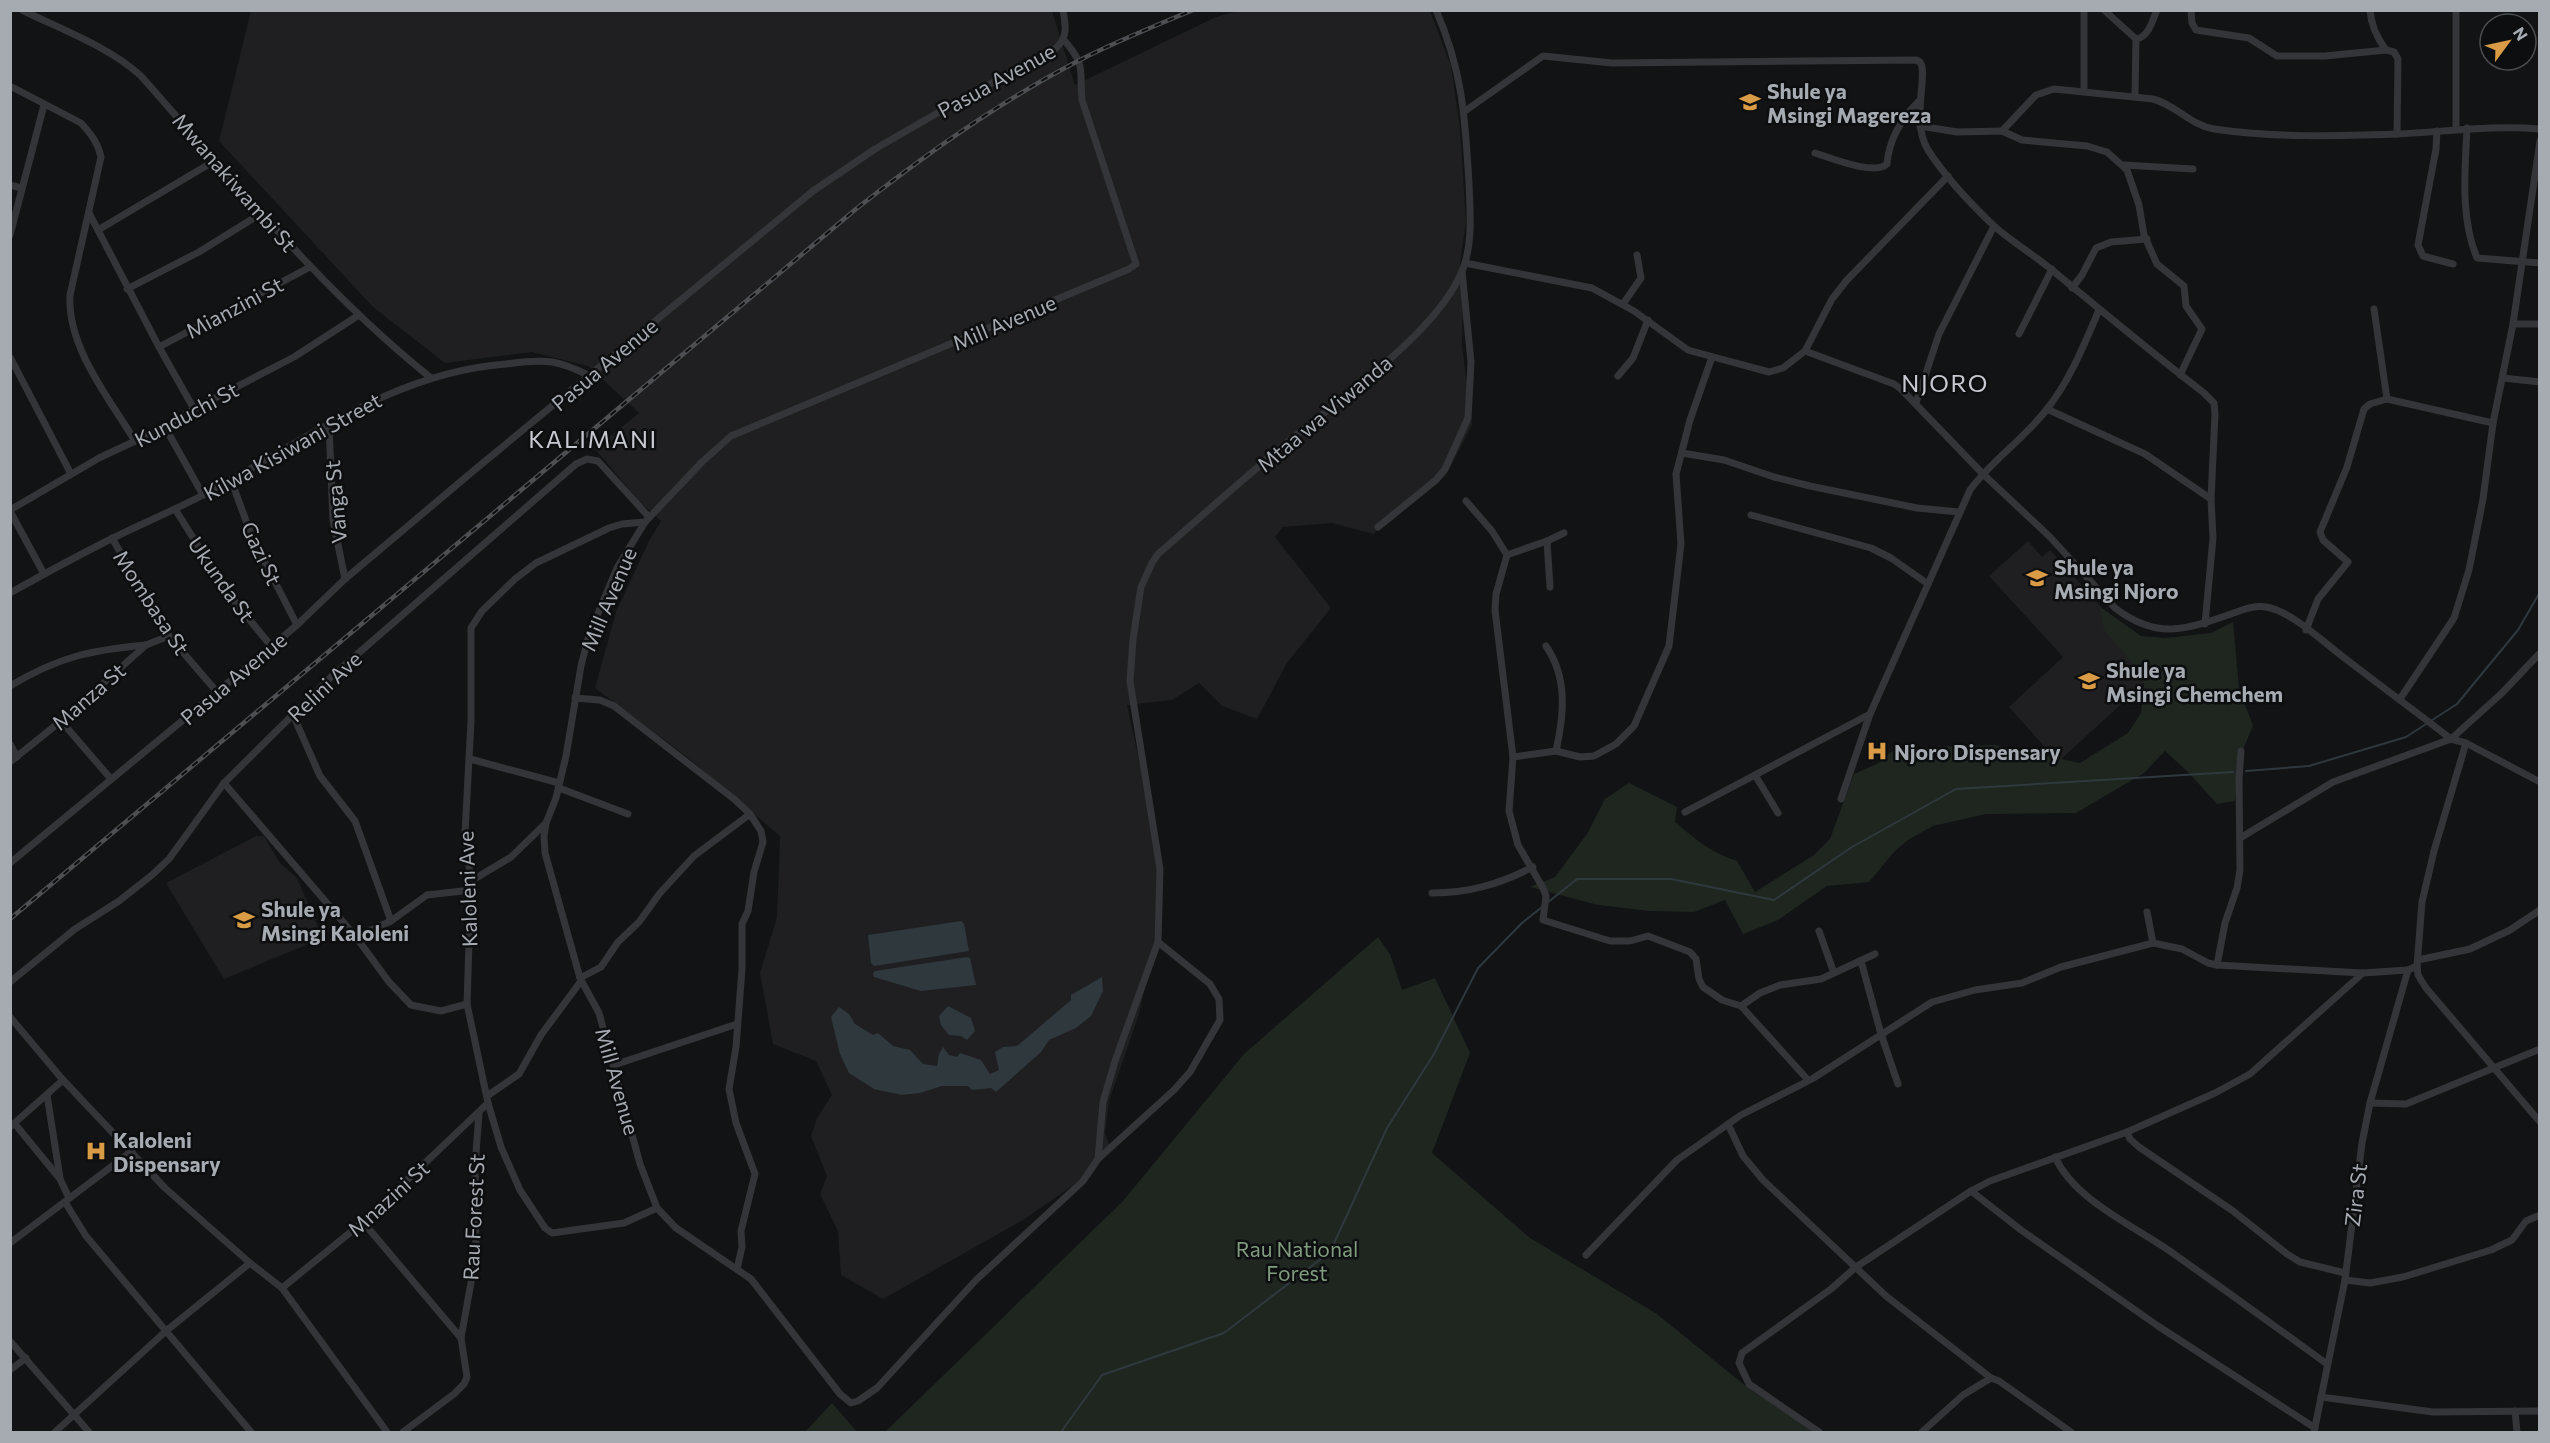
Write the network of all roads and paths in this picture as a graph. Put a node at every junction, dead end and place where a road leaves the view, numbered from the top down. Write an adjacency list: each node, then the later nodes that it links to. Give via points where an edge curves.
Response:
1 (22, 10): 28 (street, Mwanakiwambi St, via 129,64)
2 (1064, 10): 11 (street, Pasua Avenue)
3 (1436, 10): 18 (street, Mtaa wa Viwanda, via 1458,71)
4 (2084, 10): 14 (street)
5 (2104, 10): 10 (street)
6 (2157, 10): 10 (street, via 2146,33)
7 (2191, 10): 12 (street, via 2192,23 2198,31 2249,38 2277,56)
8 (2370, 10): 12 (street, via 2373,28)
9 (2456, 10): 21 (street)
10 (2136, 39): 15 (street)
11 (1064, 40): 63 (street, Pasua Avenue, via 1056,49 875,149 813,191); 87 (street, Mill Avenue, via 1079,60 1082,100 1136,264 731,436)
12 (2386, 50): 25 (street, via 2394,52 2398,59)
13 (10, 86): 17 (street)
14 (2084, 91): 15 (street); 23 (street, via 2054,89 2036,95)
15 (2135, 96): 25 (street, via 2167,103 2214,129 2280,137)
16 (1919, 102): 18 (street, via 1924,73 1916,60 1612,63 1543,56); 19 (street); 27 (street, via 1900,122 1887,164 1881,169)
17 (44, 105): 33 (street); 34 (street, via 81,123 99,149 101,157)
18 (1465, 111): 41 (street, Mtaa wa Viwanda, via 1471,218)
19 (1920, 126): 23 (street, via 1957,132); 31 (street, via 1928,149)
20 (2467, 128): 21 (street); 22 (street); 42 (street, via 2464,191 2476,255 2480,260)
21 (2456, 129): 24 (street)
22 (2540, 129)
23 (2002, 131): 29 (street, via 2022,140 2098,149)
24 (2437, 131): 25 (street); 44 (street, via 2418,245 2423,256)
25 (2397, 134)
26 (2540, 141): 42 (street)
27 (1815, 153)
28 (216, 160): 35 (street, Mwanakiwambi St); 37 (street)
29 (2124, 165): 30 (street); 39 (street, via 2136,192)
30 (2193, 169)
31 (1948, 176): 36 (street); 59 (street, via 1847,280 1832,299)
32 (10, 185): 33 (street)
33 (21, 188): 38 (street)
34 (89, 213): 37 (street); 75 (street, via 70,295 71,325 78,346)
35 (262, 213): 45 (street, Mwanakiwambi St); 49 (street, via 199,252)
36 (1994, 226): 46 (street); 69 (street, via 1939,334)
37 (98, 230): 49 (street)
38 (10, 235)
39 (2147, 239): 48 (street, via 2111,242 2096,248); 62 (street, via 2161,269 2185,288 2186,306 2202,329)
40 (1637, 255): 50 (street, via 1641,279)
41 (1465, 262): 47 (street, Mtaa wa Viwanda); 50 (street, via 1592,288)
42 (2523, 262): 43 (street); 55 (street)
43 (2540, 263)
44 (2453, 264)
45 (310, 267): 53 (street, Mwanakiwambi St); 58 (street, Mianzini St)
46 (2052, 270): 48 (street); 57 (street)
47 (1462, 271): 88 (street, via 1471,362 1468,418 1436,480); 144 (street, Mtaa wa Viwanda, via 1439,308 1404,345 1158,554 1141,587 1130,681 1161,878)
48 (2072, 288): 52 (street)
49 (127, 289): 58 (street)
50 (1623, 304): 54 (street)
51 (2374, 309): 68 (street)
52 (2098, 310): 62 (street); 71 (street, via 2066,381)
53 (359, 315): 65 (street, Mwanakiwambi St); 70 (street, Kunduchi St, via 294,357)
54 (1648, 320): 61 (street, via 1688,350); 64 (street, via 1633,358)
55 (2514, 324): 56 (street); 66 (street)
56 (2540, 324)
57 (2019, 334)
58 (159, 347): 70 (street)
59 (1805, 351): 61 (street, via 1783,368 1769,372); 69 (street, via 1894,384)
60 (10, 357): 78 (street)
61 (1712, 357): 76 (street)
62 (2180, 375): 81 (street, via 2214,404)
63 (590, 376): 65 (street, Kilwa Kisiwani Street, via 552,362 527,362); 94 (street, Pasua Avenue)
64 (1618, 376)
65 (431, 378): 73 (street, Kilwa Kisiwani Street, via 375,399)
66 (2503, 378): 67 (street); 72 (street)
67 (2540, 382)
68 (2387, 399): 72 (street); 100 (street, via 2370,404 2360,418 2347,467 2320,532 2323,540 2348,562 2318,599)
69 (1916, 403): 77 (street)
70 (194, 409): 74 (street, Kunduchi St)
71 (2047, 409): 77 (street); 81 (street, via 2145,454)
72 (2493, 423): 109 (street, via 2483,499 2463,594 2454,618)
73 (329, 425): 79 (street, Kilwa Kisiwani Street); 94 (street, Vanga St, via 333,520)
74 (165, 427): 75 (street, Kunduchi St); 80 (street)
75 (135, 441): 78 (street, Kunduchi St)
76 (1682, 453): 85 (street, via 1724,460 1810,486 1917,508); 116 (street, via 1676,474 1679,576 1668,652 1634,726 1625,737 1594,756)
77 (1982, 473): 85 (street); 98 (street, via 2128,618 2164,630)
78 (71, 474): 84 (street, Kunduchi St)
79 (231, 480): 80 (street, Kilwa Kisiwani Street); 99 (street, Gazi St, via 252,537)
80 (203, 495): 83 (street, Kilwa Kisiwani Street)
81 (2211, 499): 98 (street, via 2213,538)
82 (1466, 501): 92 (street)
83 (176, 509): 90 (street, Kilwa Kisiwani Street); 103 (street, Ukunda St, via 227,592)
84 (10, 511): 93 (street)
85 (1959, 512): 95 (street)
86 (1751, 514): 95 (street, via 1871,549)
87 (647, 519): 108 (street, Mill Avenue, via 617,568 589,635); 110 (street, Relini Ave, via 598,461 587,459 576,464); 120 (street, Kaloleni Ave, via 609,528 536,563 514,579 475,619 471,628)
88 (1378, 527)
89 (1564, 532): 91 (street)
90 (112, 538): 93 (street, Kilwa Kisiwani Street); 101 (street, Mombasa St)
91 (1546, 541): 92 (street); 96 (street)
92 (1508, 555): 119 (street, via 1495,610)
93 (44, 574): 97 (street, Kilwa Kisiwani Street)
94 (345, 579): 99 (street, Pasua Avenue)
95 (1928, 584): 111 (street)
96 (1550, 587)
97 (10, 592)
98 (2205, 624): 100 (street, via 2256,606 2274,609)
99 (297, 625): 103 (street, Pasua Avenue)
100 (2307, 630): 109 (street)
101 (169, 636): 102 (street, Manza St); 107 (street, Mombasa St)
102 (146, 645): 106 (street, via 95,650 59,660); 112 (street, Manza St)
103 (271, 646): 107 (street, Pasua Avenue)
104 (1546, 646): 116 (street, via 1564,698)
105 (2540, 653): 113 (street)
106 (10, 686)
107 (217, 692): 123 (street, Pasua Avenue)
108 (575, 698): 126 (street, Mill Avenue); 131 (street, via 600,700 614,706)
109 (2400, 699): 113 (street)
110 (293, 714): 125 (street, Relini Ave); 141 (street, via 320,776 355,821)
111 (1870, 714): 122 (street); 127 (street)
112 (62, 721): 118 (street, Manza St); 123 (street)
113 (2451, 739): 114 (street); 133 (street, via 2333,782)
114 (2466, 743): 124 (street); 148 (street, via 2422,902)
115 (10, 744): 118 (street)
116 (1556, 751): 119 (street)
117 (2241, 751): 133 (street)
118 (17, 757): 121 (street, Manza St)
119 (1513, 757): 135 (street, via 1509,811 1518,845)
120 (470, 759): 126 (street); 136 (street, Kaloleni Ave, via 465,833)
121 (10, 762)
122 (1755, 775): 128 (street); 129 (street)
123 (111, 779): 134 (street, Pasua Avenue)
124 (2540, 782)
125 (224, 783): 143 (street); 154 (street, Relini Ave, via 169,859 152,875 75,929)
126 (559, 785): 130 (street); 132 (street, Mill Avenue)
127 (1841, 799)
128 (1685, 812)
129 (1778, 813)
130 (628, 814)
131 (750, 814): 153 (street, via 694,855 601,967); 158 (street, via 763,842 742,924)
132 (546, 823): 136 (street, via 511,857); 153 (street, Mill Avenue, via 545,854)
133 (2240, 838): 149 (street, via 2237,888)
134 (10, 863)
135 (1533, 867): 138 (street, via 1479,889); 156 (street, via 1543,888 1545,922 1610,940 1630,941 1648,936 1687,950 1694,956 1706,991)
136 (471, 880): 137 (street, Kaloleni Ave)
137 (471, 890): 141 (street, via 428,895); 155 (street, Kaloleni Ave)
138 (1431, 893)
139 (2540, 909): 148 (street, via 2510,930 2470,949)
140 (2147, 912): 145 (street)
141 (391, 921): 143 (street)
142 (1819, 931): 151 (street)
143 (356, 937): 155 (street, via 411,1005 441,1011)
144 (1158, 942): 176 (street, Mtaa wa Viwanda, via 1103,1102); 176 (street, via 1210,984 1220,999 1220,1020 1191,1072)
145 (2153, 943): 149 (street); 159 (street, via 2061,967 2022,982 1939,999)
146 (1875, 954): 147 (street)
147 (1862, 961): 151 (street); 159 (street)
148 (2417, 963): 150 (street); 162 (street, via 2418,975 2426,988)
149 (2217, 965): 152 (street)
150 (2408, 970): 152 (street); 168 (street, Zira St)
151 (1834, 973): 156 (street, via 1818,980 1784,983)
152 (2363, 973): 173 (street, via 2250,1074 2215,1094)
153 (580, 979): 161 (street, Mill Avenue, via 599,1013); 167 (street, Mnazini St, via 519,1074)
154 (10, 982)
155 (467, 1004): 167 (street, Kaloleni Ave)
156 (1741, 1006): 164 (street)
157 (10, 1017): 163 (street)
158 (737, 1024): 161 (street); 187 (street, via 729,1089 736,1123 755,1174 741,1231)
159 (1881, 1034): 164 (street); 165 (street)
160 (2540, 1049): 162 (street)
161 (614, 1065): 180 (street, Mill Avenue, via 640,1164)
162 (2494, 1067): 168 (street, via 2406,1104); 170 (street)
163 (63, 1080): 166 (street); 174 (street)
164 (1808, 1080): 171 (street)
165 (1898, 1084)
166 (47, 1095): 172 (street); 177 (street)
167 (487, 1099): 169 (street, Mnazini St); 180 (street, Kaloleni Ave, via 512,1174 548,1231 624,1223)
168 (2370, 1103): 188 (street, Zira St)
169 (479, 1114): 182 (street, Mnazini St); 191 (street, Rau Forest St, via 476,1255)
170 (2540, 1122)
171 (1728, 1124): 184 (street, via 1677,1160); 186 (street, via 1743,1156 1763,1180)
172 (13, 1125): 177 (street)
173 (2127, 1132): 175 (street); 188 (street, via 2139,1147 2233,1211 2287,1254)
174 (132, 1151): 179 (street); 185 (street, via 165,1188)
175 (2055, 1157): 178 (street); 194 (street, via 2062,1173 2078,1190 2172,1252)
176 (1098, 1159): 187 (street, Mill Avenue, via 1083,1181 976,1280 877,1388 852,1403 840,1394 751,1279)
177 (60, 1179): 179 (street)
178 (1971, 1191): 186 (street); 201 (street, via 2149,1320)
179 (67, 1200): 183 (street); 190 (street, via 86,1236)
180 (657, 1208): 187 (street, Mill Avenue, via 676,1228)
181 (2540, 1215): 188 (street, via 2526,1221 2512,1240 2491,1250 2403,1277 2370,1283)
182 (363, 1222): 189 (street, Mnazini St); 191 (street)
183 (10, 1243)
184 (1586, 1255)
185 (250, 1263): 189 (street); 190 (street)
186 (1856, 1267): 196 (street, via 1886,1296); 207 (street, via 1779,1328 1751,1344 1739,1363 1749,1384)
187 (737, 1269)
188 (2345, 1277): 194 (street, Zira St)
189 (282, 1288): 205 (street)
190 (166, 1331): 200 (street); 204 (street)
191 (461, 1338): 206 (street, Rau Forest St, via 467,1368 464,1384)
192 (10, 1341): 193 (street)
193 (26, 1358): 195 (street); 200 (street)
194 (2327, 1364): 197 (street, Zira St)
195 (10, 1370)
196 (1991, 1378): 208 (street, via 1963,1395); 209 (street)
197 (2321, 1397): 198 (street, via 2433,1412); 201 (street, Zira St)
198 (2515, 1411): 199 (street); 210 (street)
199 (2540, 1411)
200 (74, 1414): 202 (street); 203 (street)
201 (2315, 1430)
202 (55, 1432)
203 (89, 1432)
204 (251, 1432)
205 (387, 1432)
206 (403, 1432)
207 (1819, 1432)
208 (1922, 1432)
209 (2071, 1432)
210 (2517, 1432)

